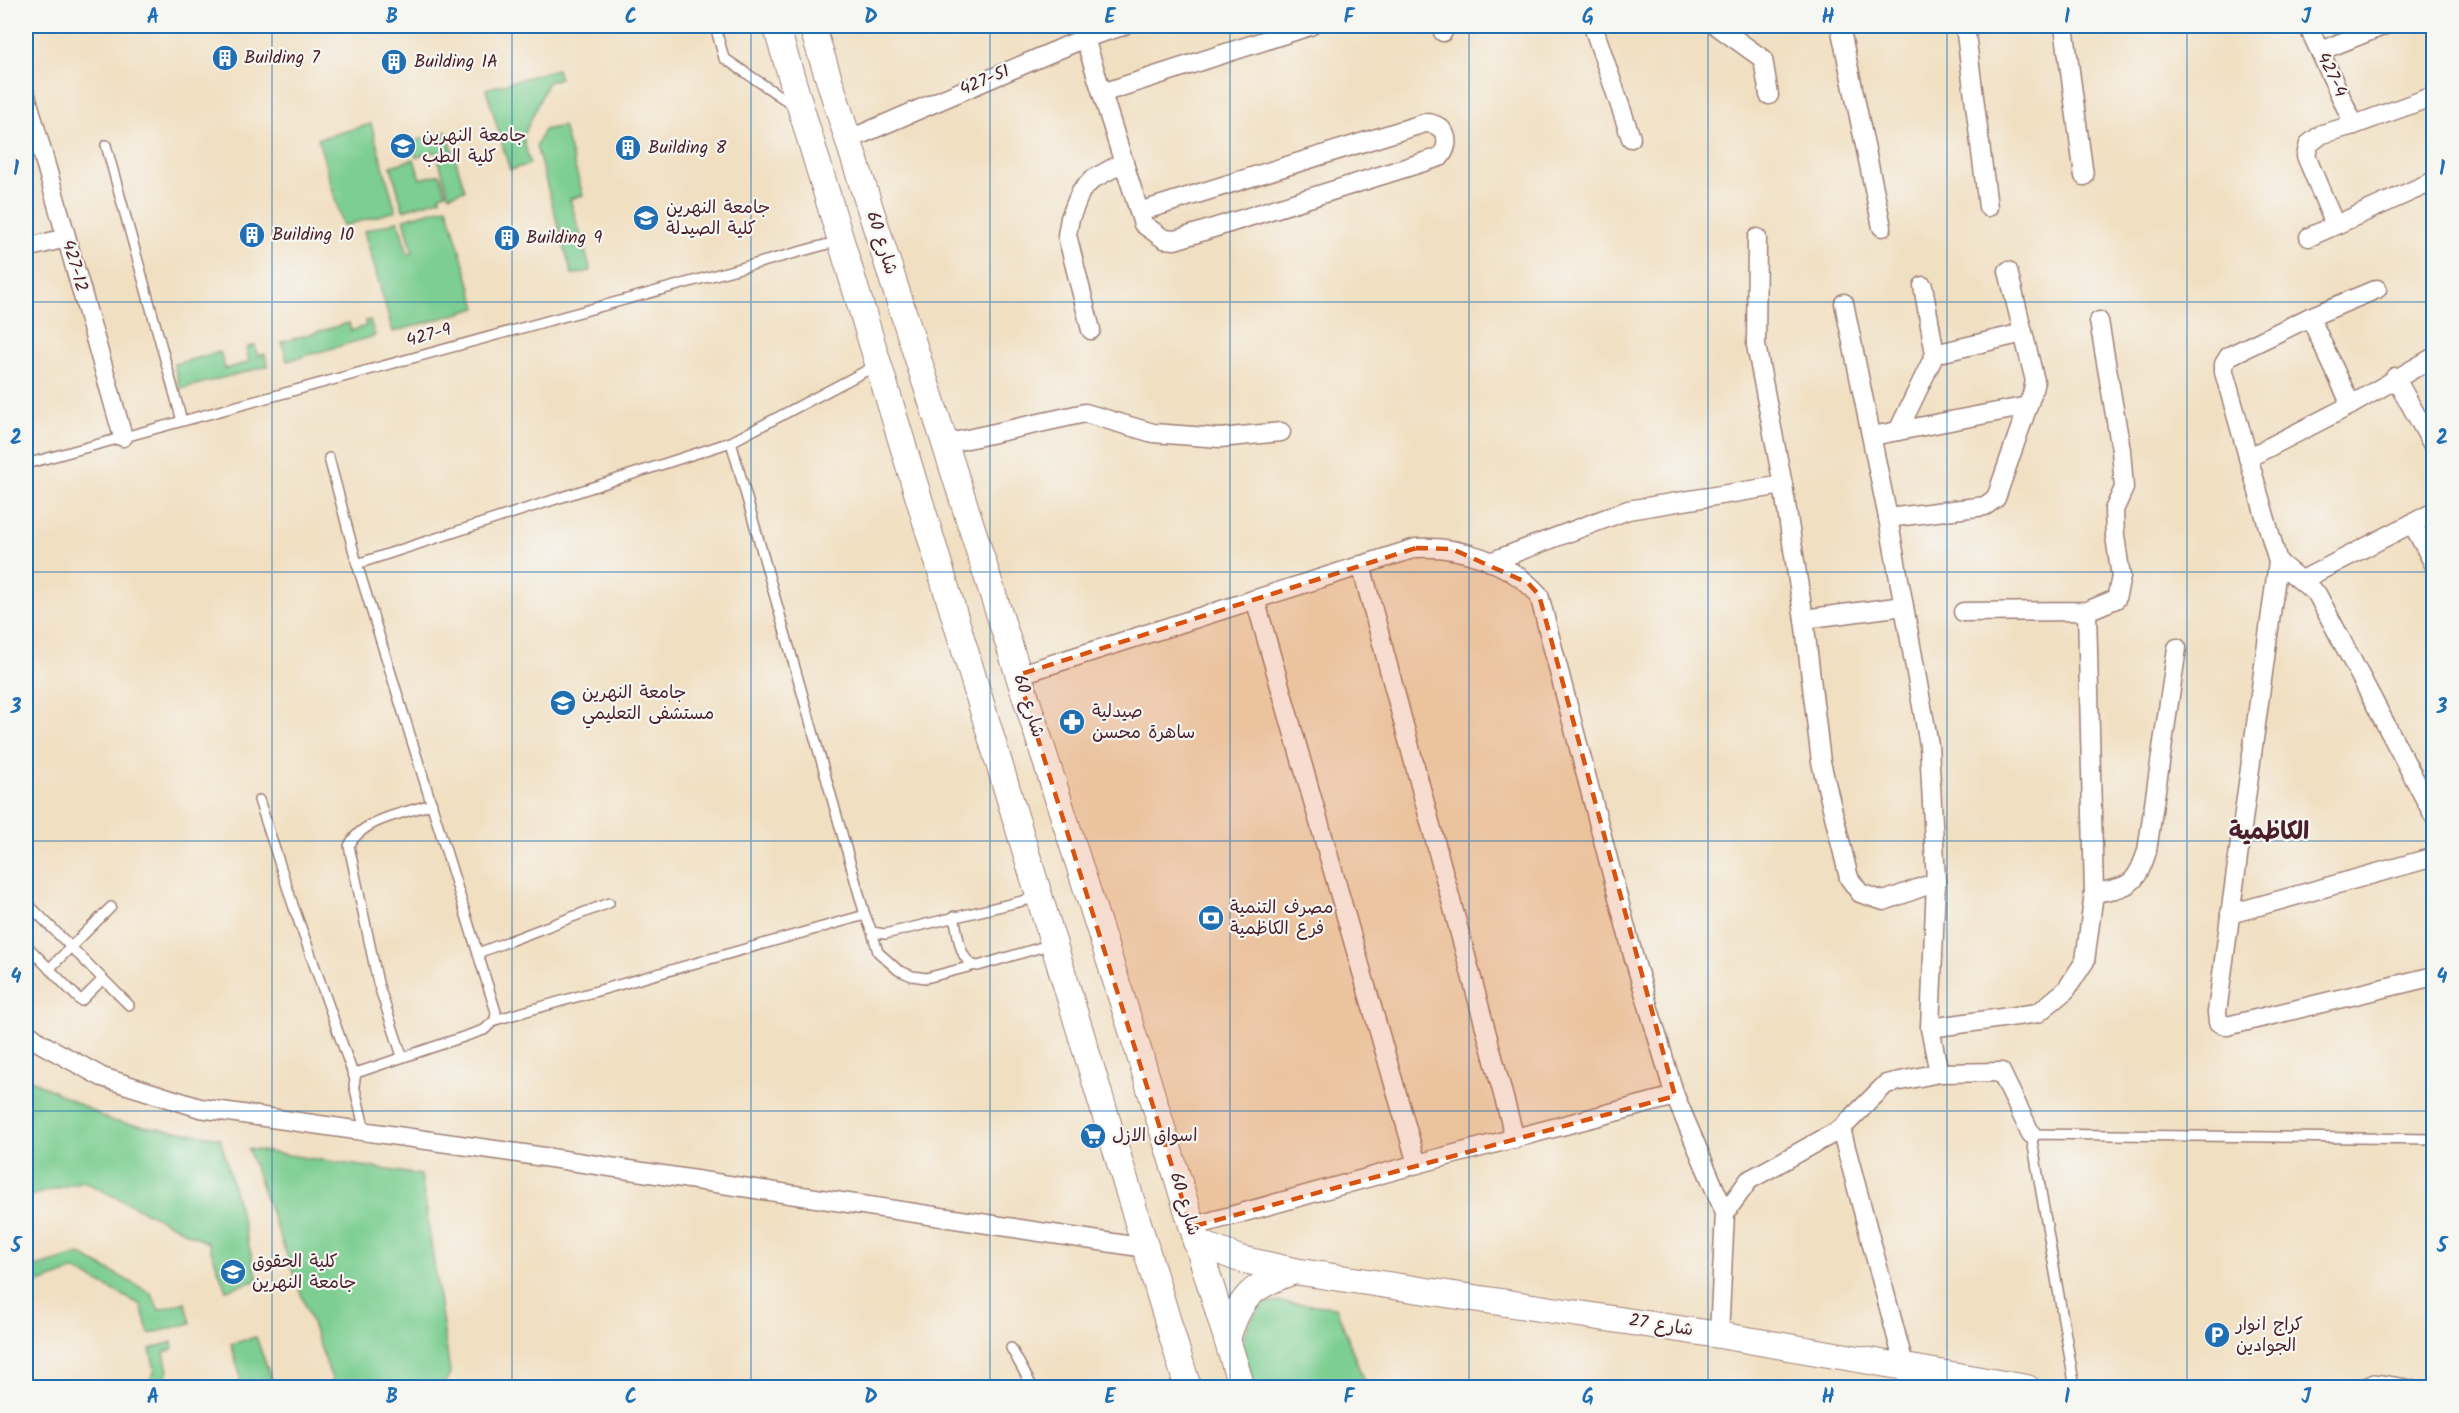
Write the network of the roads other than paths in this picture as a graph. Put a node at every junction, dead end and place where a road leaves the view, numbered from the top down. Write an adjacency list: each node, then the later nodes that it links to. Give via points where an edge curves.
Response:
1 (715, 26): 19 (lane, via 724,58)
2 (776, 26): 19 (street, شارع 60)
3 (812, 26): 22 (street, شارع 60)
4 (1123, 26): 13 (street, 427-51)
5 (1310, 26): 15 (street)
6 (1593, 26): 21 (street)
7 (1718, 26): 17 (street, via 1763,59)
8 (1840, 26): 30 (street)
9 (1965, 26): 27 (street)
10 (2064, 26): 25 (street)
11 (2308, 26): 14 (street, 427-4)
12 (2383, 26): 14 (street)
13 (1083, 32): 15 (street); 22 (street, 427-51)
14 (2320, 51): 20 (street, 427-4)
15 (1102, 93): 24 (street)
16 (26, 95): 32 (street, 427-12)
17 (1770, 95)
18 (2433, 96): 20 (street)
19 (802, 112): 34 (street, شارع 60)
20 (2354, 125): 29 (street, via 2322,134 2309,144 2306,156)
21 (1631, 138)
22 (848, 140): 56 (street, شارع 60)
23 (105, 145): 50 (lane)
24 (1124, 162): 28 (street); 42 (street, via 1093,179 1081,191 1070,218 1068,235)
25 (2084, 176)
26 (2433, 181): 29 (street)
27 (1988, 207)
28 (1139, 212): 28 (street, via 1151,232 1175,240 1440,157 1448,140 1443,130 1425,123)
29 (2335, 225): 31 (street)
30 (1882, 227)
31 (2310, 237)
32 (66, 238): 35 (street); 54 (street, 427-12)
33 (1757, 238): 61 (street, via 1756,345)
34 (841, 240): 46 (street, شارع 60); 50 (lane, 427-9)
35 (26, 248)
36 (2008, 271): 43 (street)
37 (1923, 286): 44 (street)
38 (2377, 289): 40 (street)
39 (1844, 303): 53 (street)
40 (2310, 317): 48 (street); 58 (street, via 2229,356 2224,364)
41 (2099, 321): 73 (street, via 2121,450 2124,488 2114,510 2121,577 2116,599)
42 (1091, 330)
43 (2023, 333): 44 (street); 49 (street, via 2035,381)
44 (1935, 354): 51 (street)
45 (2433, 357): 47 (street)
46 (879, 364): 55 (lane); 84 (street, شارع 60)
47 (2395, 377): 48 (street); 57 (street)
48 (2351, 405): 58 (street)
49 (2028, 406): 51 (street); 63 (street, via 1996,498 1984,506)
50 (182, 421): 54 (lane, 427-9)
51 (1898, 431): 53 (street)
52 (1281, 432): 56 (street, via 1220,438 1153,434 1085,413)
53 (1872, 436): 63 (street)
54 (123, 437): 60 (lane, 427-9)
55 (730, 442): 67 (lane); 89 (lane)
56 (945, 444): 77 (street, شارع 60)
57 (2433, 447)
58 (2248, 458): 66 (street)
59 (329, 459): 67 (lane)
60 (26, 464)
61 (1784, 485): 65 (street, via 1628,510); 75 (street)
62 (2433, 512): 64 (street)
63 (1888, 518): 72 (street)
64 (2412, 524): 68 (street); 70 (street)
65 (1490, 562): 69 (street, via 1436,547 1416,548); 107 (street, via 1517,575 1539,595 1633,955)
66 (2278, 562): 70 (street); 88 (street)
67 (357, 564): 79 (lane)
68 (2433, 564)
69 (1361, 566): 71 (street); 111 (street)
70 (2302, 580): 80 (street, via 2318,594)
71 (1255, 599): 77 (street); 113 (street)
72 (1904, 606): 75 (street); 82 (street, via 1929,745)
73 (2087, 611): 74 (street); 83 (street)
74 (1963, 612)
75 (1804, 619): 82 (street, via 1821,762 1849,879 1860,893 1884,901)
76 (2177, 648): 83 (street, via 2147,851 2140,873 2122,888)
77 (1018, 675): 115 (street, شارع 60)
78 (260, 800): 106 (lane)
79 (432, 804): 95 (lane); 104 (lane, via 377,822 352,838 349,846 378,983)
80 (2433, 816)
81 (2433, 857): 88 (street)
82 (1936, 882): 102 (street)
83 (2094, 893): 102 (street, via 2085,961 2066,990 2038,1013)
84 (1040, 897): 90 (lane); 92 (street, شارع 60)
85 (26, 902): 94 (lane)
86 (609, 903): 95 (lane)
87 (111, 907): 94 (lane)
88 (2230, 914): 98 (street, via 2217,1012 2218,1022 2227,1026)
89 (865, 915): 91 (lane); 101 (lane)
90 (954, 916): 91 (lane, via 885,934); 96 (lane, via 965,959)
91 (872, 932): 96 (lane, via 878,952 898,970 912,976 926,978)
92 (1054, 944): 96 (lane); 116 (street, شارع 60)
93 (26, 945): 97 (lane)
94 (71, 948): 97 (lane); 99 (lane)
95 (478, 953): 101 (lane)
96 (972, 966)
97 (50, 969): 99 (lane, via 81,1001)
98 (2433, 976)
99 (103, 980): 100 (lane)
100 (129, 1005)
101 (495, 1020): 104 (lane, via 484,1030)
102 (1930, 1028): 105 (street)
103 (26, 1032): 109 (street, via 102,1077 201,1108)
104 (402, 1056): 106 (lane, via 360,1070)
105 (1939, 1073): 108 (street, via 1886,1084); 110 (street, via 2001,1072)
106 (354, 1077): 109 (lane)
107 (1675, 1096): 111 (street); 114 (street)
108 (1840, 1128): 114 (street, via 1749,1180); 121 (street)
109 (365, 1131): 116 (street)
110 (2031, 1134): 112 (lane); 126 (lane)
111 (1515, 1139): 113 (street)
112 (2433, 1139)
113 (1417, 1164): 115 (street)
114 (1725, 1213): 118 (street)
115 (1193, 1234): 117 (street, شارع 27, via 1240,1259); 119 (street, شارع 60)
116 (1146, 1248): 122 (street, شارع 60)
117 (1294, 1271): 118 (street, شارع 27); 119 (street, شارع 27, via 1267,1281 1251,1293 1235,1313)
118 (1719, 1335): 121 (street, شارع 27)
119 (1227, 1339): 124 (street, شارع 60)
120 (1011, 1348): 123 (lane)
121 (1905, 1368): 125 (street, شارع 27)
122 (1181, 1385)
123 (1033, 1388)
124 (1242, 1388)
125 (2027, 1388)
126 (2075, 1388)
127 (2353, 1388): 128 (lane, via 2374,1380)
128 (2433, 1388)

